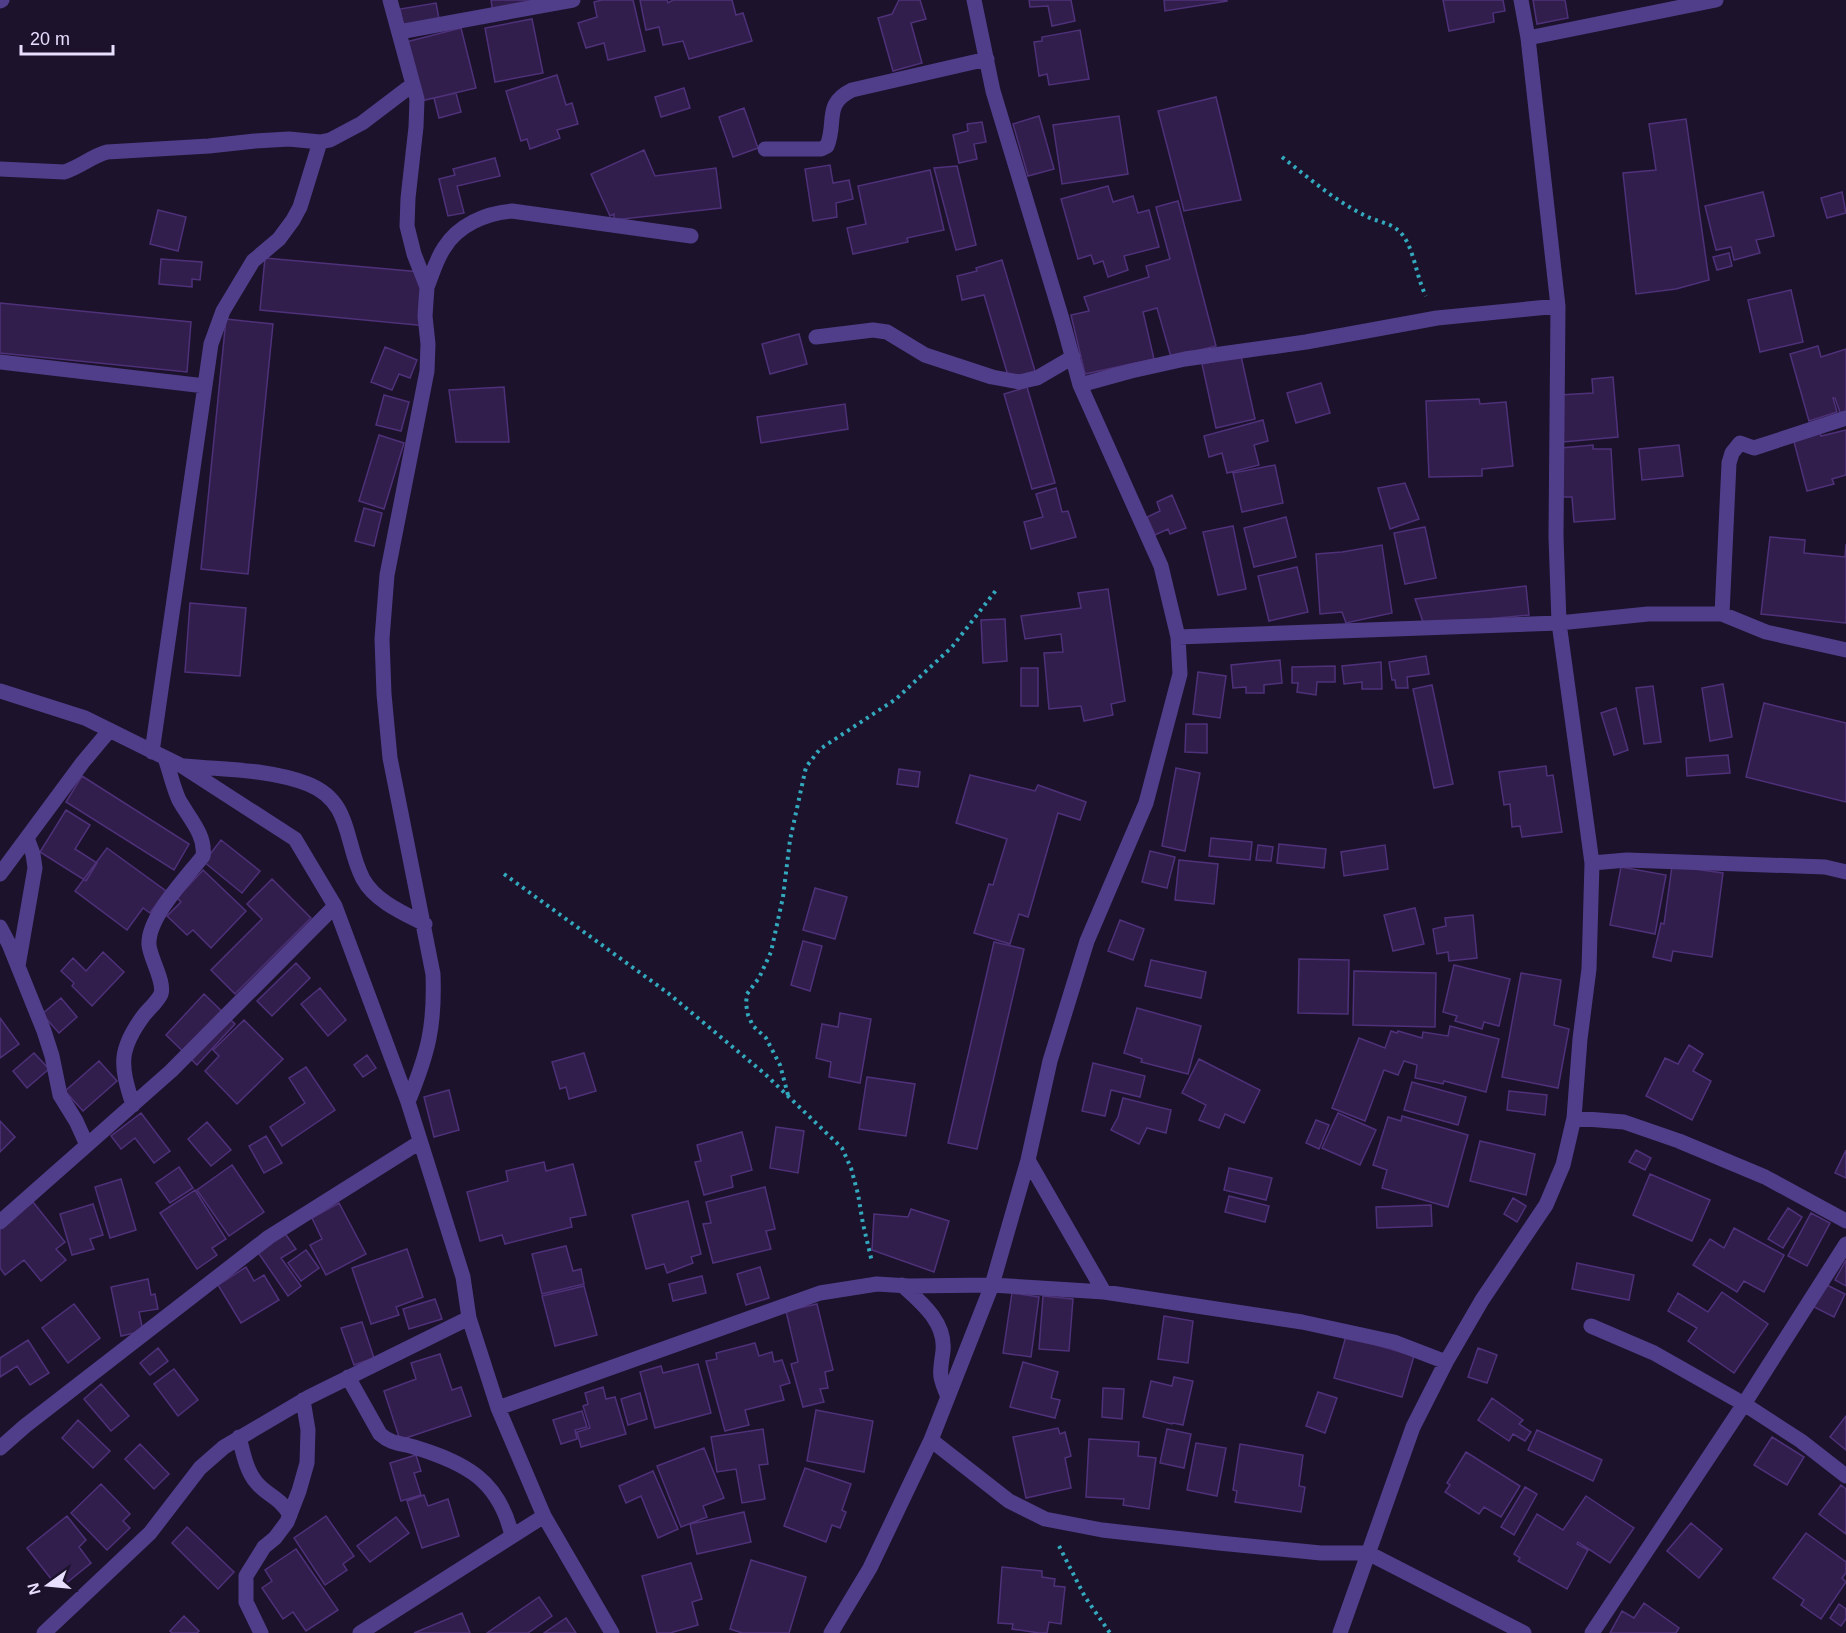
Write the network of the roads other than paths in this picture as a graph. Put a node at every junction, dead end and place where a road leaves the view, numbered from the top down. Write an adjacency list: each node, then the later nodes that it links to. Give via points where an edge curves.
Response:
1 (390, 0): 6 (street)
2 (573, 0): 6 (street)
3 (974, 0): 8 (street)
4 (1521, 0): 7 (street)
5 (1716, 0): 7 (street)
6 (399, 32): 9 (street)
7 (1528, 38): 15 (street)
8 (987, 59): 11 (street, via 842,94 834,105 827,146); 17 (street, via 993,91)
9 (412, 85): 10 (street, via 362,123); 14 (street, via 417,99 407,226)
10 (320, 142): 12 (street, via 289,139 107,152 64,172); 20 (street, via 308,187 293,220 279,239 253,261 223,311 211,344)
11 (765, 149)
12 (0, 170)
13 (691, 236): 14 (street, via 498,212 462,229 444,247)
14 (427, 287): 35 (street, via 427,371 387,575 381,639 390,758)
15 (1558, 306): 19 (street, via 1437,318 1185,359); 23 (street)
16 (816, 337): 17 (street, via 880,330 925,355 1019,382 1036,378)
17 (1073, 357): 19 (street)
18 (0, 362): 20 (street)
19 (1080, 385): 24 (street, via 1161,566)
20 (205, 386): 28 (street)
21 (1846, 418): 22 (street, via 1754,448 1740,443 1732,453)
22 (1722, 614): 23 (street, via 1648,614); 25 (street, via 1766,632)
23 (1559, 623): 24 (street); 31 (street)
24 (1178, 637): 43 (street, via 1180,674 1146,803 1087,941 1050,1061)
25 (1846, 650)
26 (0, 691): 27 (street, via 85,718)
27 (109, 731): 28 (street); 30 (street)
28 (159, 755): 29 (street); 39 (street, via 204,846 202,856 158,916 149,935 161,993 129,1036 124,1051 123,1072)
29 (182, 766): 34 (street, via 295,840); 35 (street, via 279,775 326,794 339,807 364,881 385,902)
30 (27, 838): 33 (street); 37 (street, via 35,868)
31 (1592, 863): 32 (street, via 1627,860 1825,867); 40 (street, via 1589,969)
32 (1846, 872)
33 (0, 874)
34 (335, 906): 38 (street); 39 (street)
35 (425, 924): 38 (street, via 433,974 432,1033)
36 (0, 927): 37 (street)
37 (18, 969): 42 (street, via 49,1048 60,1095)
38 (408, 1102): 41 (street)
39 (133, 1105): 42 (street)
40 (1574, 1118): 44 (street, via 1624,1122 1679,1141 1765,1177); 52 (street, via 1563,1165 1545,1205)
41 (420, 1142): 50 (street, via 463,1277); 60 (street, via 269,1237)
42 (87, 1145): 45 (street)
43 (1028, 1160): 47 (street); 49 (street)
44 (1846, 1221)
45 (0, 1222)
46 (1846, 1244): 56 (street)
47 (992, 1284): 48 (street); 49 (street); 54 (street)
48 (902, 1286): 54 (street, via 927,1307 938,1325 943,1351 939,1373); 57 (street, via 877,1284 820,1293)
49 (1104, 1292): 52 (street, via 1302,1322 1394,1342)
50 (469, 1318): 53 (street); 57 (street)
51 (1591, 1326): 56 (street, via 1654,1353)
52 (1446, 1362): 65 (street, via 1413,1427)
53 (348, 1377): 55 (street); 64 (street, via 387,1440 462,1466 492,1489)
54 (948, 1397): 59 (street)
55 (303, 1400): 58 (street); 62 (street, via 308,1430 307,1463)
56 (1744, 1404): 61 (street); 73 (street)
57 (498, 1408): 63 (street)
58 (239, 1437): 62 (street, via 255,1481 276,1497); 66 (street, via 200,1468 150,1533)
59 (932, 1440): 65 (street, via 1009,1501 1045,1519 1102,1530 1219,1543 1321,1553); 70 (street, via 870,1568)
60 (0, 1448)
61 (1846, 1476)
62 (290, 1515): 67 (street, via 246,1576 246,1602)
63 (544, 1516): 64 (street); 69 (street)
64 (512, 1536): 68 (street)
65 (1368, 1553): 71 (street); 72 (street)
66 (44, 1633)
67 (261, 1633)
68 (360, 1633)
69 (612, 1633)
70 (831, 1633)
71 (1340, 1633)
72 (1524, 1633)
73 (1592, 1633)

